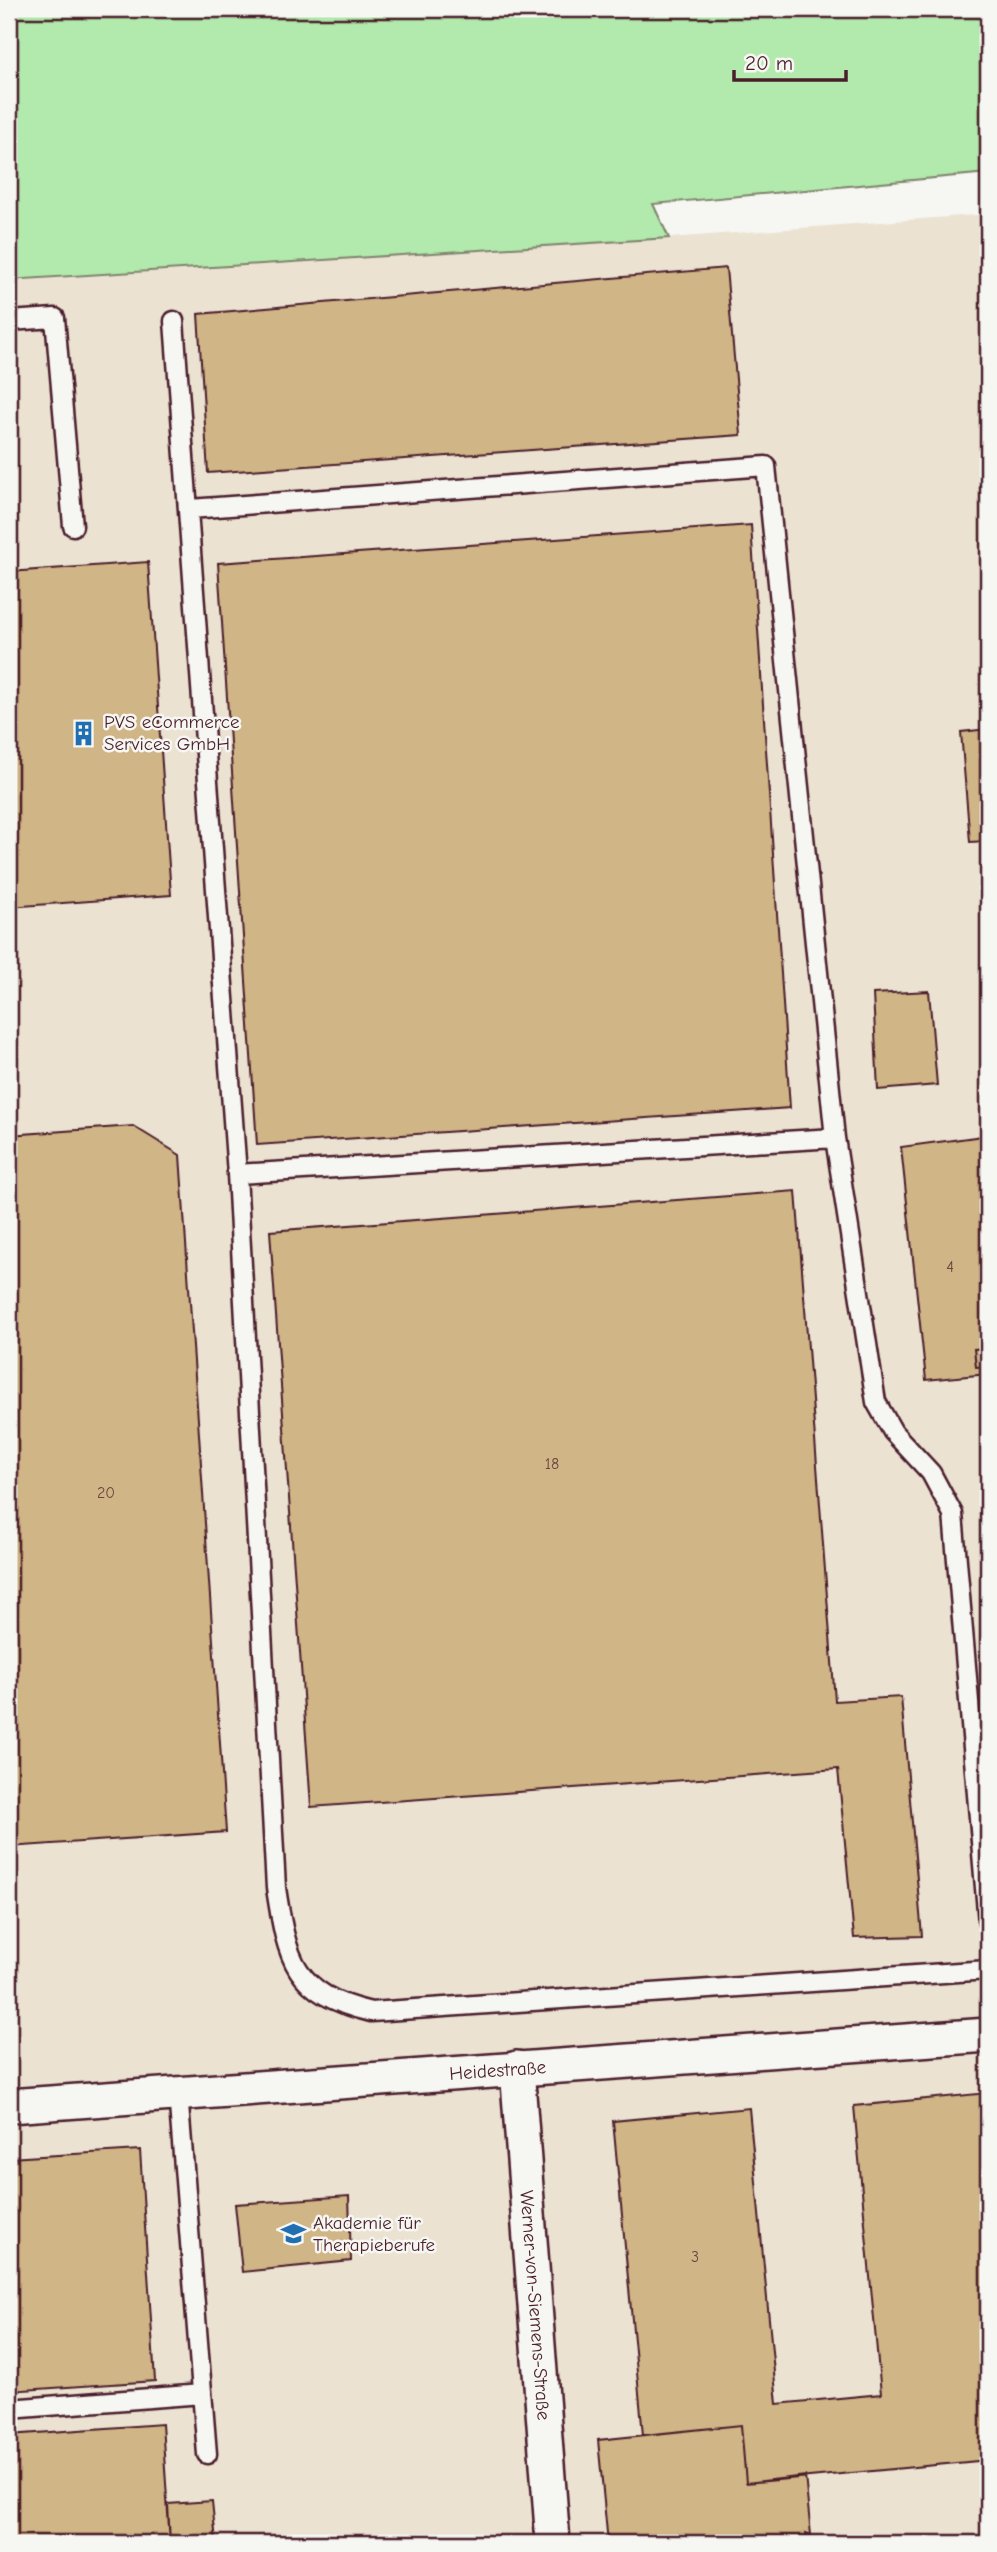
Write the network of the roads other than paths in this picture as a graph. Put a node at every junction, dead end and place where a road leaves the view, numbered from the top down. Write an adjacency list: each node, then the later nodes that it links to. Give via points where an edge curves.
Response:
1 (9, 321): 4 (lane, via 55,318)
2 (174, 321): 3 (lane)
3 (190, 509): 5 (lane, via 766,466); 6 (lane)
4 (73, 526)
5 (835, 1138): 6 (lane); 7 (lane, via 876,1402 893,1432 931,1473 953,1514)
6 (237, 1174): 8 (lane, via 276,1888 290,1958 314,1990 339,2005 371,2012)
7 (988, 1923)
8 (988, 1970)
9 (988, 2035): 10 (street, Heidestraße)
10 (517, 2068): 11 (street, Heidestraße); 16 (street, Werner-von-Siemens-Straße)
11 (178, 2093): 12 (street, Heidestraße); 13 (lane)
12 (9, 2106)
13 (202, 2394): 14 (lane); 15 (lane)
14 (9, 2409)
15 (207, 2454)
16 (553, 2543)

